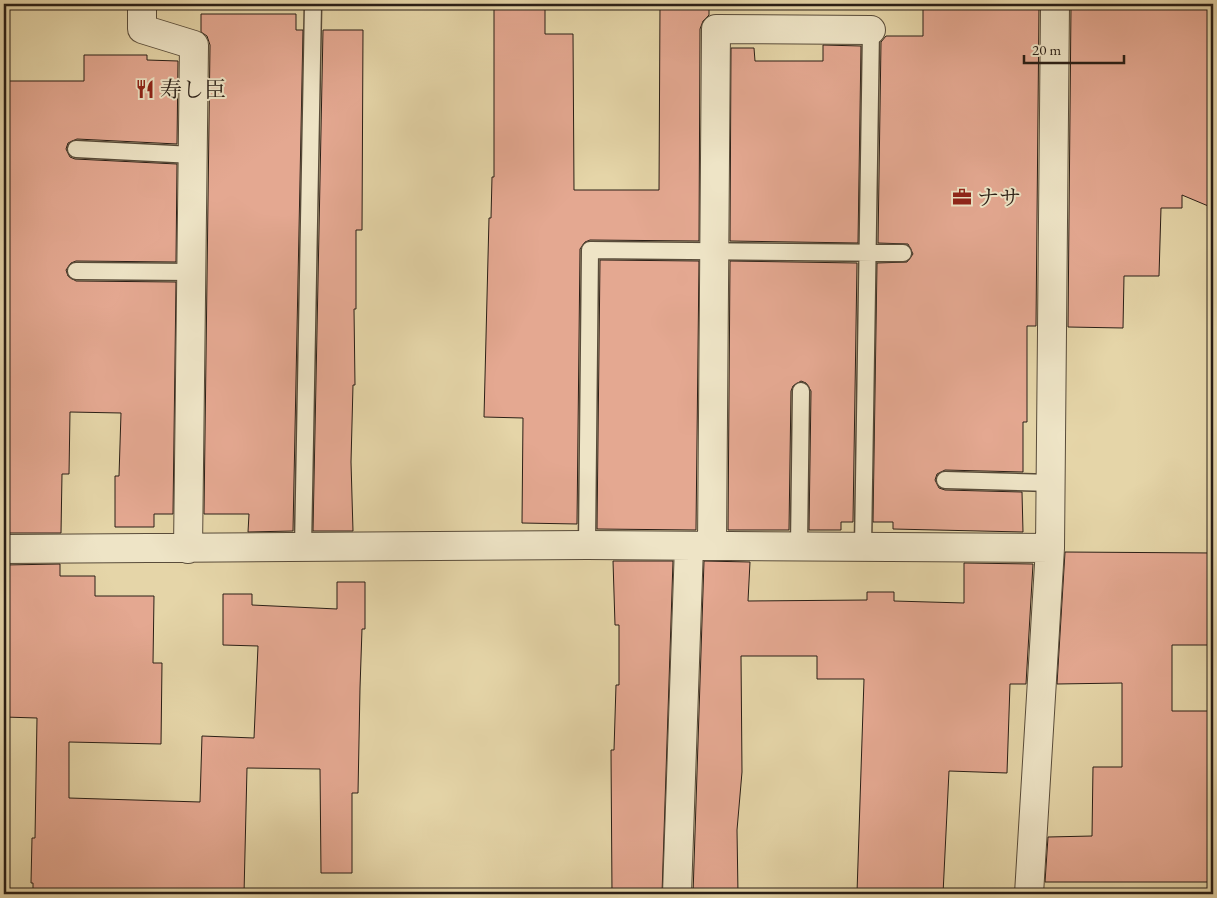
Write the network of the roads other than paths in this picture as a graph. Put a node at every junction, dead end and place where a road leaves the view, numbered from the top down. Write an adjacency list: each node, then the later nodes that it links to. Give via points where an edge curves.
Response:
1 (142, 4): 6 (street, via 142,29 194,45)
2 (313, 4): 19 (lane)
3 (1055, 4): 14 (street)
4 (871, 30): 7 (street, via 716,29); 8 (lane)
5 (76, 149): 6 (lane)
6 (193, 155): 11 (street)
7 (714, 250): 8 (lane); 15 (lane, via 590,250); 16 (street)
8 (868, 253): 9 (lane); 18 (lane)
9 (903, 253)
10 (76, 270): 11 (lane)
11 (192, 272): 22 (street)
12 (801, 391): 17 (lane)
13 (945, 480): 14 (lane)
14 (1051, 484): 20 (street)
15 (587, 545): 16 (street); 19 (street)
16 (701, 546): 17 (street); 23 (street)
17 (799, 546): 18 (street)
18 (864, 547): 20 (street)
19 (303, 548): 22 (street)
20 (1050, 548): 24 (street)
21 (4, 549): 22 (street)
22 (188, 549)
23 (676, 894)
24 (1029, 894)

